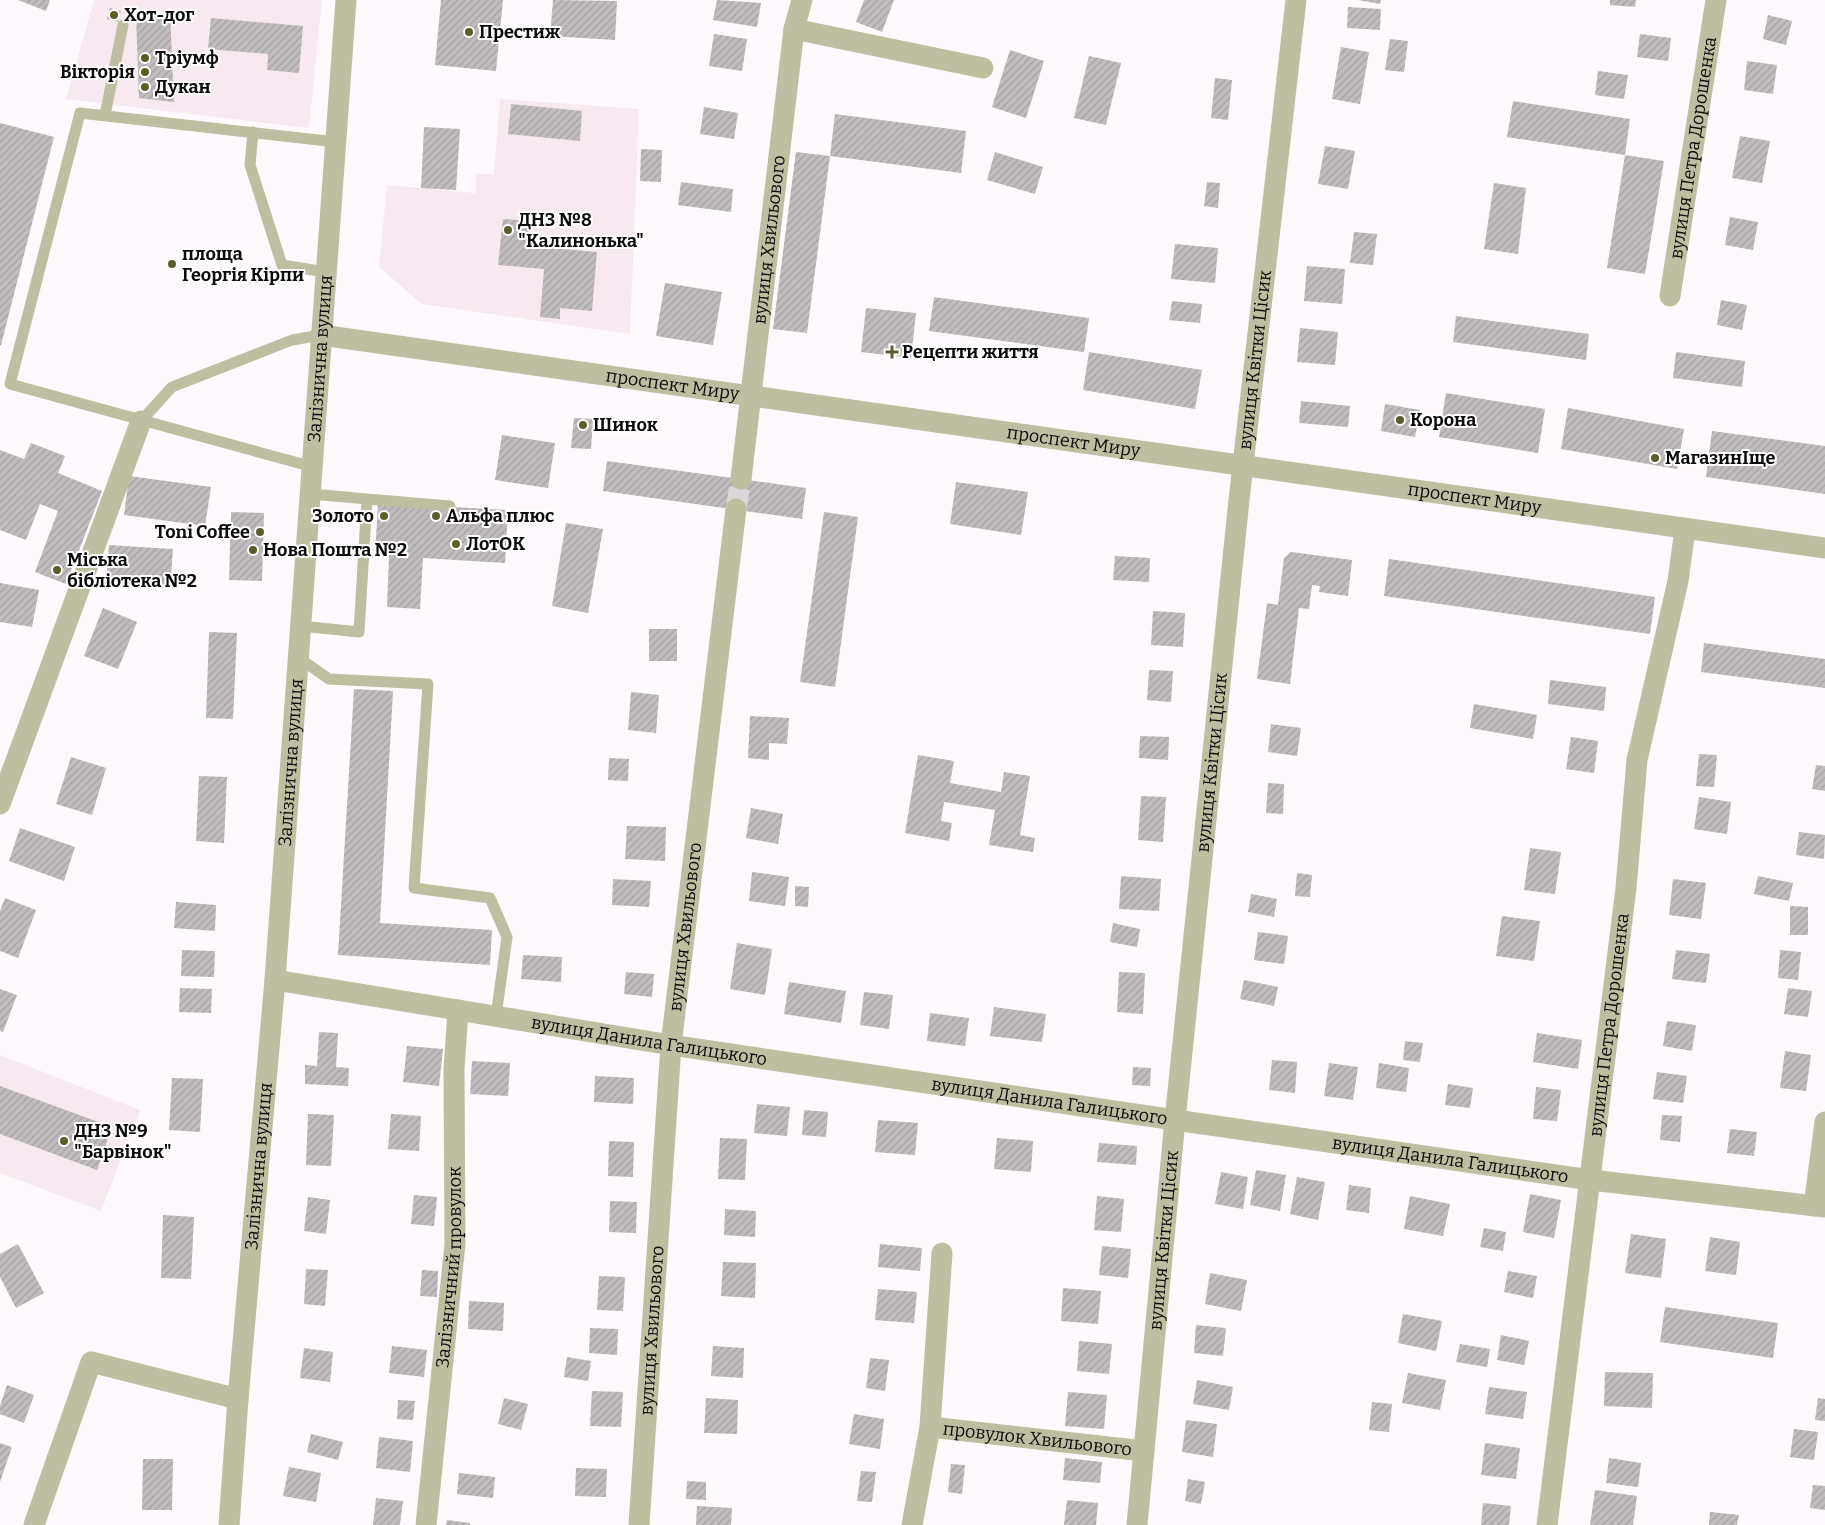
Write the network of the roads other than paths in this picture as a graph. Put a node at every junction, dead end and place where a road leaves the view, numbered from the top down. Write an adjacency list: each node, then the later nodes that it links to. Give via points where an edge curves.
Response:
1 (346, 0): 10 (street, Залізнична вулиця)
2 (802, 0): 6 (street, вулиця Хвильового)
3 (1296, 0): 16 (street, вулиця Квітки Цісик)
4 (1716, 0): 12 (street, вулиця Петра Дорошенка)
5 (123, 25): 8 (lane)
6 (794, 29): 7 (street); 14 (street, вулиця Хвильового)
7 (984, 68)
8 (105, 115): 9 (lane); 15 (lane, via 80,113 10,384)
9 (253, 132): 10 (lane); 11 (lane, via 250,165 282,266)
10 (336, 142): 11 (street, Залізнична вулиця)
11 (326, 272): 13 (street, Залізнична вулиця)
12 (1670, 296)
13 (321, 335): 14 (street, проспект Миру); 15 (lane, via 292,340 172,387); 17 (street, Залізнична вулиця)
14 (750, 396): 16 (street, проспект Миру); 18 (street, вулиця Хвильового)
15 (141, 421): 17 (lane); 27 (street)
16 (1243, 466): 23 (street, проспект Миру); 32 (street, вулиця Квітки Цісик)
17 (313, 467): 19 (street, Залізнична вулиця)
18 (741, 479)
19 (311, 494): 20 (lane); 25 (street, Залізнична вулиця)
20 (367, 499): 21 (lane); 25 (lane, via 359,632)
21 (450, 506)
22 (736, 509): 31 (street, вулиця Хвильового)
23 (1685, 528): 24 (street, проспект Миру); 34 (street, вулиця Петра Дорошенка, via 1678,581 1637,760 1626,888)
24 (1825, 548)
25 (301, 626): 26 (street, Залізнична вулиця)
26 (298, 658): 28 (street, Залізнична вулиця); 30 (lane, via 329,679 428,684 414,888 490,898 507,937)
27 (0, 804)
28 (275, 980): 29 (street, вулиця Данила Галицького); 37 (street, Залізнична вулиця)
29 (458, 1010): 30 (street, вулиця Данила Галицького); 42 (street, Залізничний провулок, via 454,1070 455,1244)
30 (496, 1016): 31 (street, вулиця Данила Галицького)
31 (671, 1045): 32 (street, вулиця Данила Галицького); 43 (street, вулиця Хвильового)
32 (1174, 1120): 34 (street, вулиця Данила Галицького); 39 (street, вулиця Квітки Цісик)
33 (1825, 1122): 35 (street)
34 (1591, 1180): 35 (street, вулиця Данила Галицького); 46 (street, вулиця Петра Дорошенка)
35 (1820, 1206)
36 (942, 1253): 38 (street, провулок Хвильового)
37 (238, 1399): 40 (street, via 91,1362); 41 (street, Залізнична вулиця)
38 (930, 1427): 39 (street, провулок Хвильового); 44 (street, провулок Хвильового)
39 (1144, 1451): 45 (street, вулиця Квітки Цісик)
40 (34, 1525)
41 (230, 1525)
42 (426, 1525)
43 (639, 1525)
44 (912, 1525)
45 (1137, 1525)
46 (1547, 1525)

